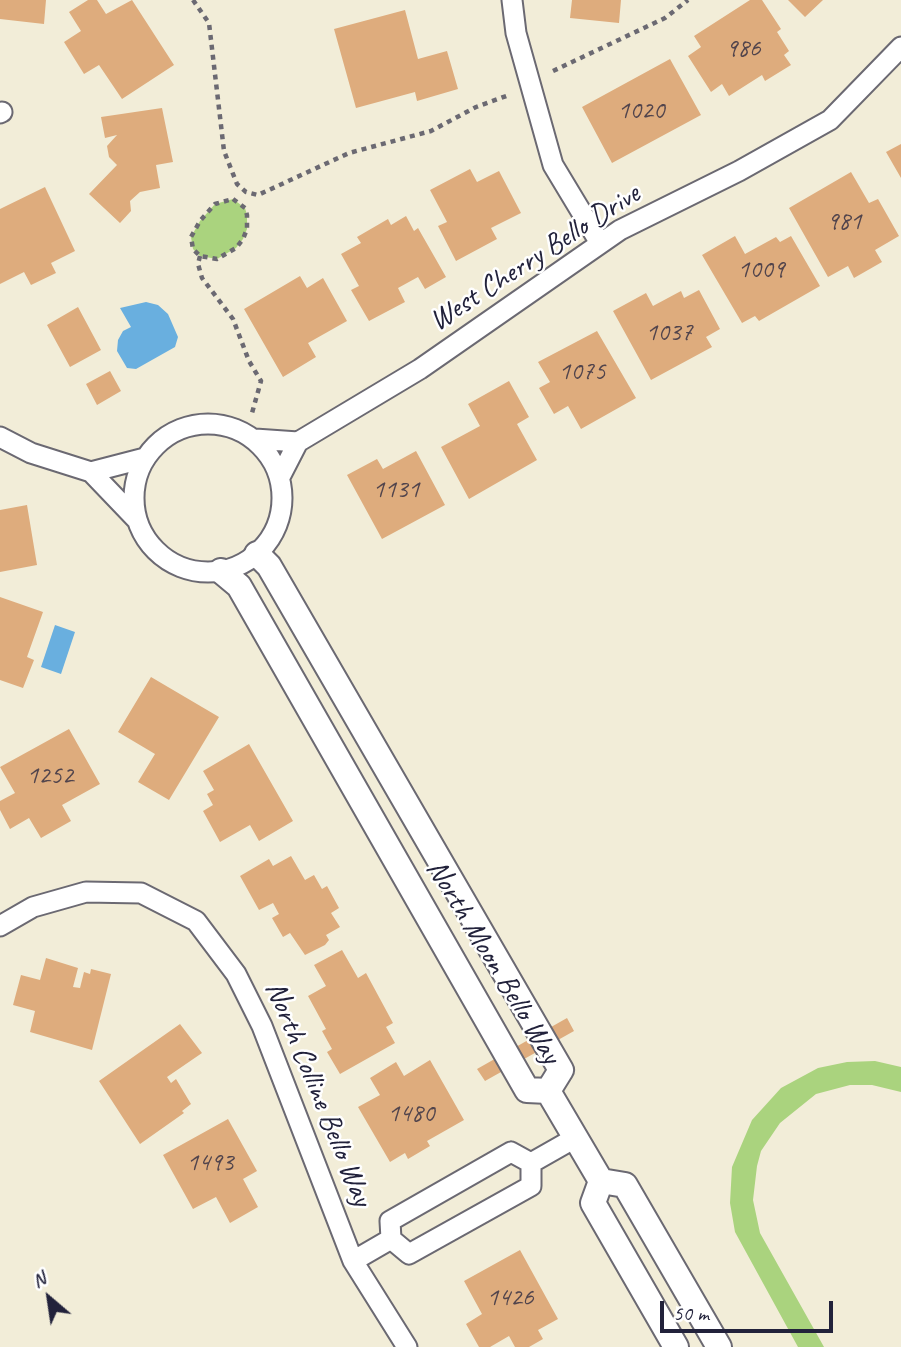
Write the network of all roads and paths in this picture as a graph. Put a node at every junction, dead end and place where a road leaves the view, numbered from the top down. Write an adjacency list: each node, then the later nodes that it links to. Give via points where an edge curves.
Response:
1 (193, 0): 7 (path, via 209,23 224,151 237,184)
2 (512, 0): 9 (street, via 516,33 553,165)
3 (688, 0): 5 (path, via 664,18)
4 (901, 47): 9 (street, West Cherry Bello Drive, via 830,120)
5 (553, 71)
6 (509, 95): 7 (path, via 431,131 349,153 258,195)
7 (246, 192): 8 (path)
8 (239, 202): 10 (path, via 220,200 200,221 191,237); 10 (path, via 248,221 243,239 217,259)
9 (600, 243): 14 (street, West Cherry Bello Drive, via 420,369)
10 (200, 256): 11 (path, via 202,278 233,319 259,377)
11 (252, 413)
12 (0, 437): 16 (street)
13 (255, 439): 14 (street); 15 (street, via 228,425 196,424 167,435); 17 (street, via 267,450)
14 (298, 442): 17 (street)
15 (145, 458): 16 (street); 18 (street, via 134,487)
16 (91, 472): 18 (street)
17 (280, 477): 19 (street, via 280,520)
18 (136, 519): 20 (street, via 151,546 176,565)
19 (257, 554): 20 (street); 22 (street, North Moon Bello Way, via 269,566 561,1070)
20 (221, 571): 22 (street, North Moon Bello Way, via 239,586 527,1090)
21 (0, 926): 27 (street, North Colline Bello Way, via 33,907 86,892 141,893 196,921 236,974 262,1026)
22 (548, 1091): 23 (street)
23 (575, 1138): 24 (street); 25 (street)
24 (531, 1163): 26 (street, via 511,1152 390,1221); 26 (street, via 531,1186 409,1254)
25 (601, 1181): 29 (street, via 593,1203); 30 (street, via 625,1185)
26 (391, 1239): 27 (street)
27 (353, 1261): 28 (street, North Colline Bello Way)
28 (407, 1347)
29 (676, 1347)
30 (719, 1347)

